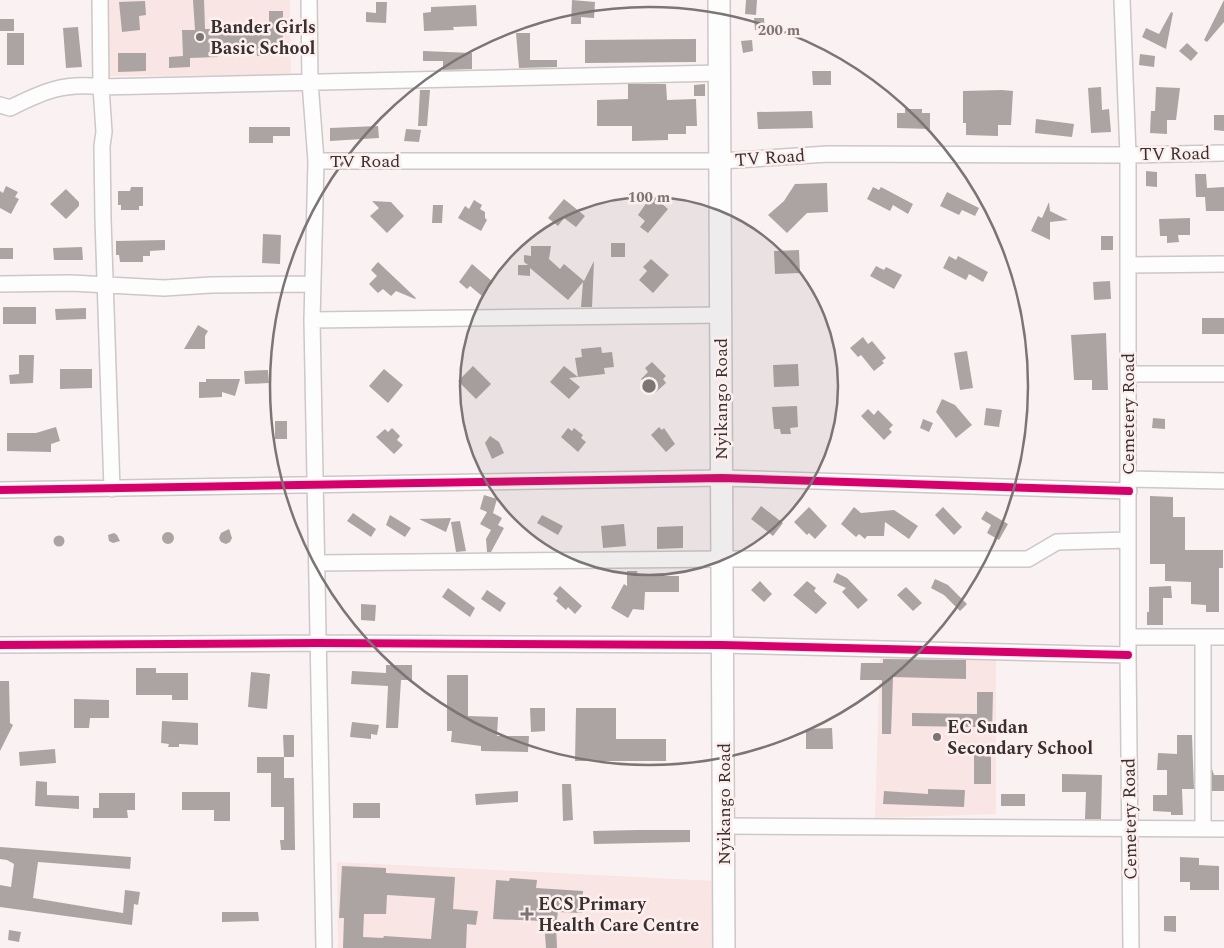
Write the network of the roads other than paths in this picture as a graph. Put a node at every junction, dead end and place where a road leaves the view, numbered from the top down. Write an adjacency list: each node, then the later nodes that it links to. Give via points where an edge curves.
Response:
1 (100, 0): 7 (street)
2 (308, 0): 6 (street)
3 (719, 0): 5 (street, Nyikango Road)
4 (1122, 0): 10 (street, Cemetery Road)
5 (720, 73): 6 (street); 12 (street, Nyikango Road)
6 (310, 82): 7 (street); 11 (street)
7 (101, 87): 8 (street, via 81,84 47,90 10,108); 17 (street)
8 (0, 105)
9 (1224, 153): 10 (street, TV Road)
10 (1128, 155): 12 (street, TV Road, via 828,154); 14 (street, Cemetery Road)
11 (316, 161): 12 (street, TV Road); 16 (street)
12 (721, 161): 18 (street, Nyikango Road)
13 (1224, 264): 14 (street)
14 (1128, 265): 20 (street, Cemetery Road)
15 (0, 284): 17 (street)
16 (312, 284): 17 (street, via 164,288); 19 (street)
17 (104, 285): 26 (street)
18 (721, 315): 19 (street); 22 (street, Nyikango Road)
19 (312, 320): 25 (street)
20 (1128, 374): 21 (street); 24 (street, Cemetery Road)
21 (1224, 374)
22 (722, 478): 24 (street); 25 (street); 29 (street, Nyikango Road)
23 (1224, 481): 24 (street)
24 (1129, 485): 28 (street, Cemetery Road)
25 (316, 486): 26 (street); 30 (street)
26 (112, 489): 27 (street)
27 (0, 490)
28 (1128, 540): 29 (street, via 1057,542 1028,559); 31 (street, Cemetery Road)
29 (722, 559): 30 (street); 36 (street, Nyikango Road)
30 (318, 563): 34 (street)
31 (1129, 637): 32 (street); 37 (street, Cemetery Road)
32 (1204, 637): 33 (street); 40 (street)
33 (1224, 637)
34 (317, 643): 35 (street); 36 (street); 42 (street)
35 (0, 645)
36 (722, 645): 37 (street); 38 (street, Nyikango Road)
37 (1128, 655): 39 (street, Cemetery Road)
38 (724, 826): 39 (street); 43 (street, Nyikango Road)
39 (1130, 828): 40 (street); 44 (street, Cemetery Road)
40 (1203, 829): 41 (street)
41 (1224, 829)
42 (324, 948)
43 (724, 948)
44 (1131, 948)

